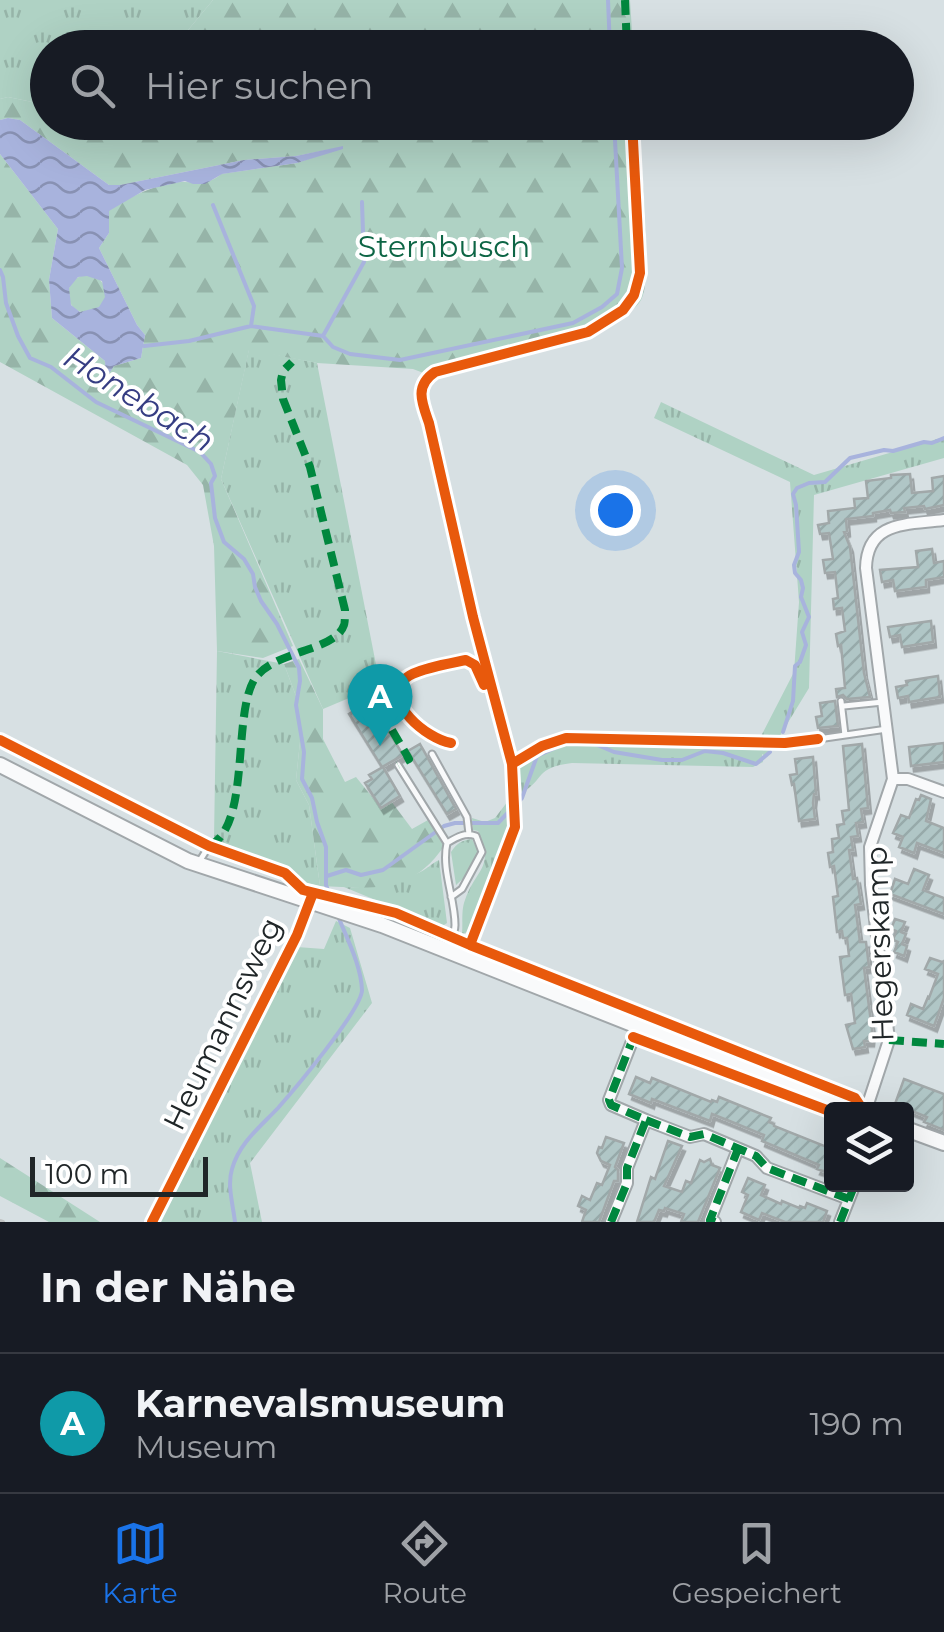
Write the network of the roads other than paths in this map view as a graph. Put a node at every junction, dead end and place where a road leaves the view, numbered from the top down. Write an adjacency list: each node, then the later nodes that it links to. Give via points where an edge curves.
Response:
1 (944, 520): 2 (street, Hegerskamp, via 880,532 866,554)
2 (883, 702): 3 (street, Hegerskamp); 4 (lane, via 843,703)
3 (886, 729): 4 (lane); 9 (street, Hegerskamp)
4 (845, 735): 5 (lane)
5 (818, 739)
6 (432, 754): 11 (lane, via 467,817)
7 (0, 765): 14 (street, Heumannsweg)
8 (398, 765): 12 (lane)
9 (892, 778): 10 (street); 20 (street, Hegerskamp, via 870,847 889,1040)
10 (944, 792)
11 (468, 832): 12 (lane); 15 (lane, via 482,852)
12 (445, 841): 15 (lane)
13 (209, 846): 14 (lane)
14 (197, 864): 16 (street, Heumannsweg)
15 (451, 897): 17 (lane, via 455,928)
16 (315, 900): 17 (street); 28 (lane, Heumannsweg)
17 (448, 951): 18 (street)
18 (640, 1020): 19 (street); 21 (street, via 609,1100)
19 (835, 1102)
20 (869, 1102)
21 (646, 1120): 24 (street); 29 (street)
22 (914, 1131): 23 (street)
23 (944, 1144)
24 (738, 1150): 26 (street); 27 (street)
25 (852, 1192): 26 (street)
26 (849, 1199): 30 (street)
27 (714, 1217)
28 (152, 1222)
29 (611, 1222)
30 (840, 1222)

